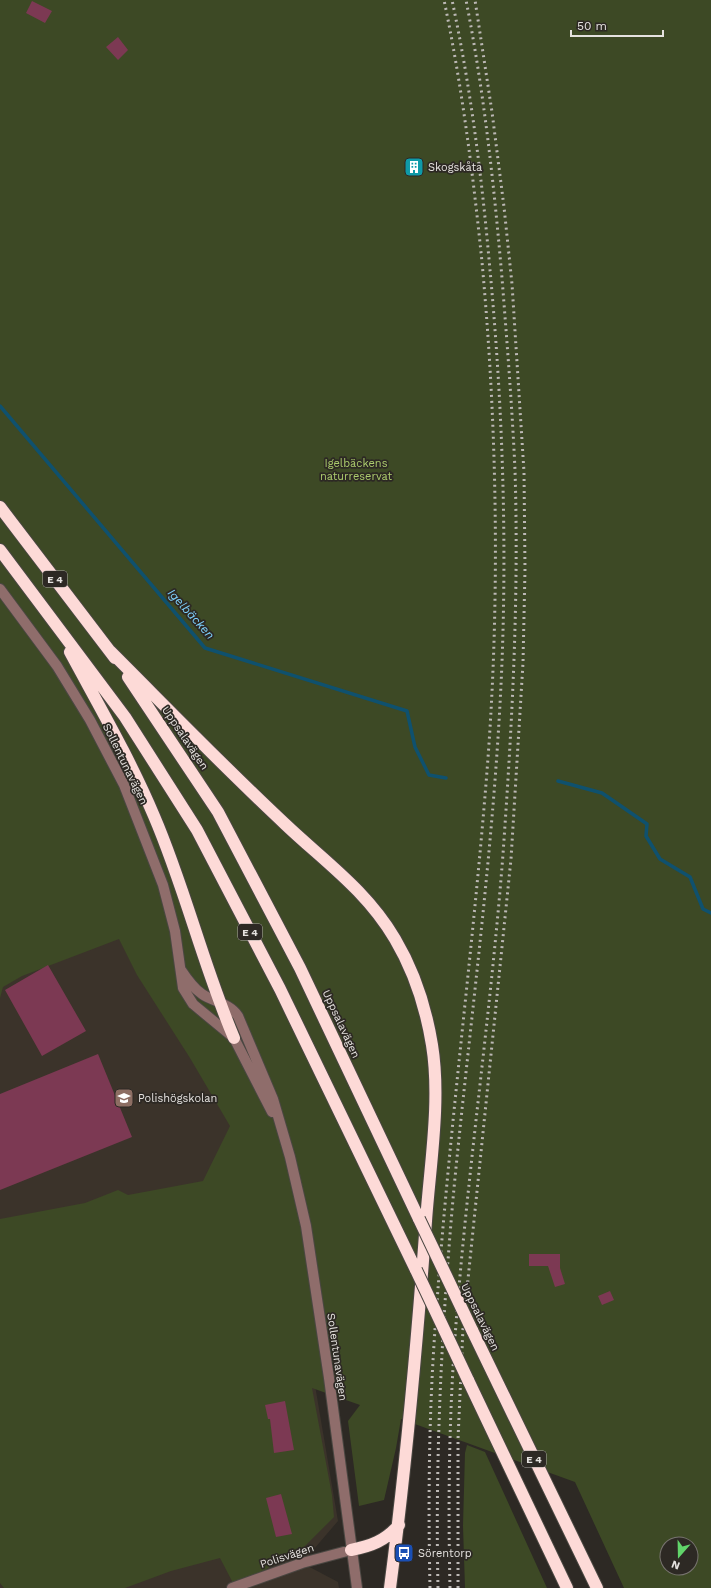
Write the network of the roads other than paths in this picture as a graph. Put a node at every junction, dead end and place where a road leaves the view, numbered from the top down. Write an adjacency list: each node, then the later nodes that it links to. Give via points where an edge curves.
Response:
1 (0, 507): 5 (highway, Uppsalavägen / E 4)
2 (0, 550): 4 (highway, E 4)
3 (0, 589): 6 (street, Sollentunavägen, via 57,666 90,720 124,785 163,885 175,931)
4 (49, 614): 7 (highway, via 129,760 154,815 182,890); 15 (highway, E 4, bridge, via 125,717 197,830 280,989)
5 (110, 651): 10 (highway, via 287,827 345,876 361,893 394,938 408,962 418,989 432,1047 435,1102 415,1371); 16 (highway, Uppsalavägen / E 4, bridge, via 218,812 300,968)
6 (181, 970): 7 (street, Sollentunavägen, via 195,989); 8 (street, Sollentunavägen, via 183,988 193,1004)
7 (218, 1001): 8 (highway); 9 (street, Sollentunavägen, via 234,1010 238,1016 273,1099)
8 (234, 1038): 9 (street, Sollentunavägen)
9 (282, 1132): 11 (street, Sollentunavägen, via 306,1226)
10 (399, 1525): 11 (highway, via 382,1541); 14 (highway)
11 (351, 1550): 12 (street, Polisvägen, via 302,1563); 13 (street, Sollentunavägen)
12 (232, 1588)
13 (357, 1588)
14 (390, 1588)
15 (567, 1588)
16 (597, 1588)

